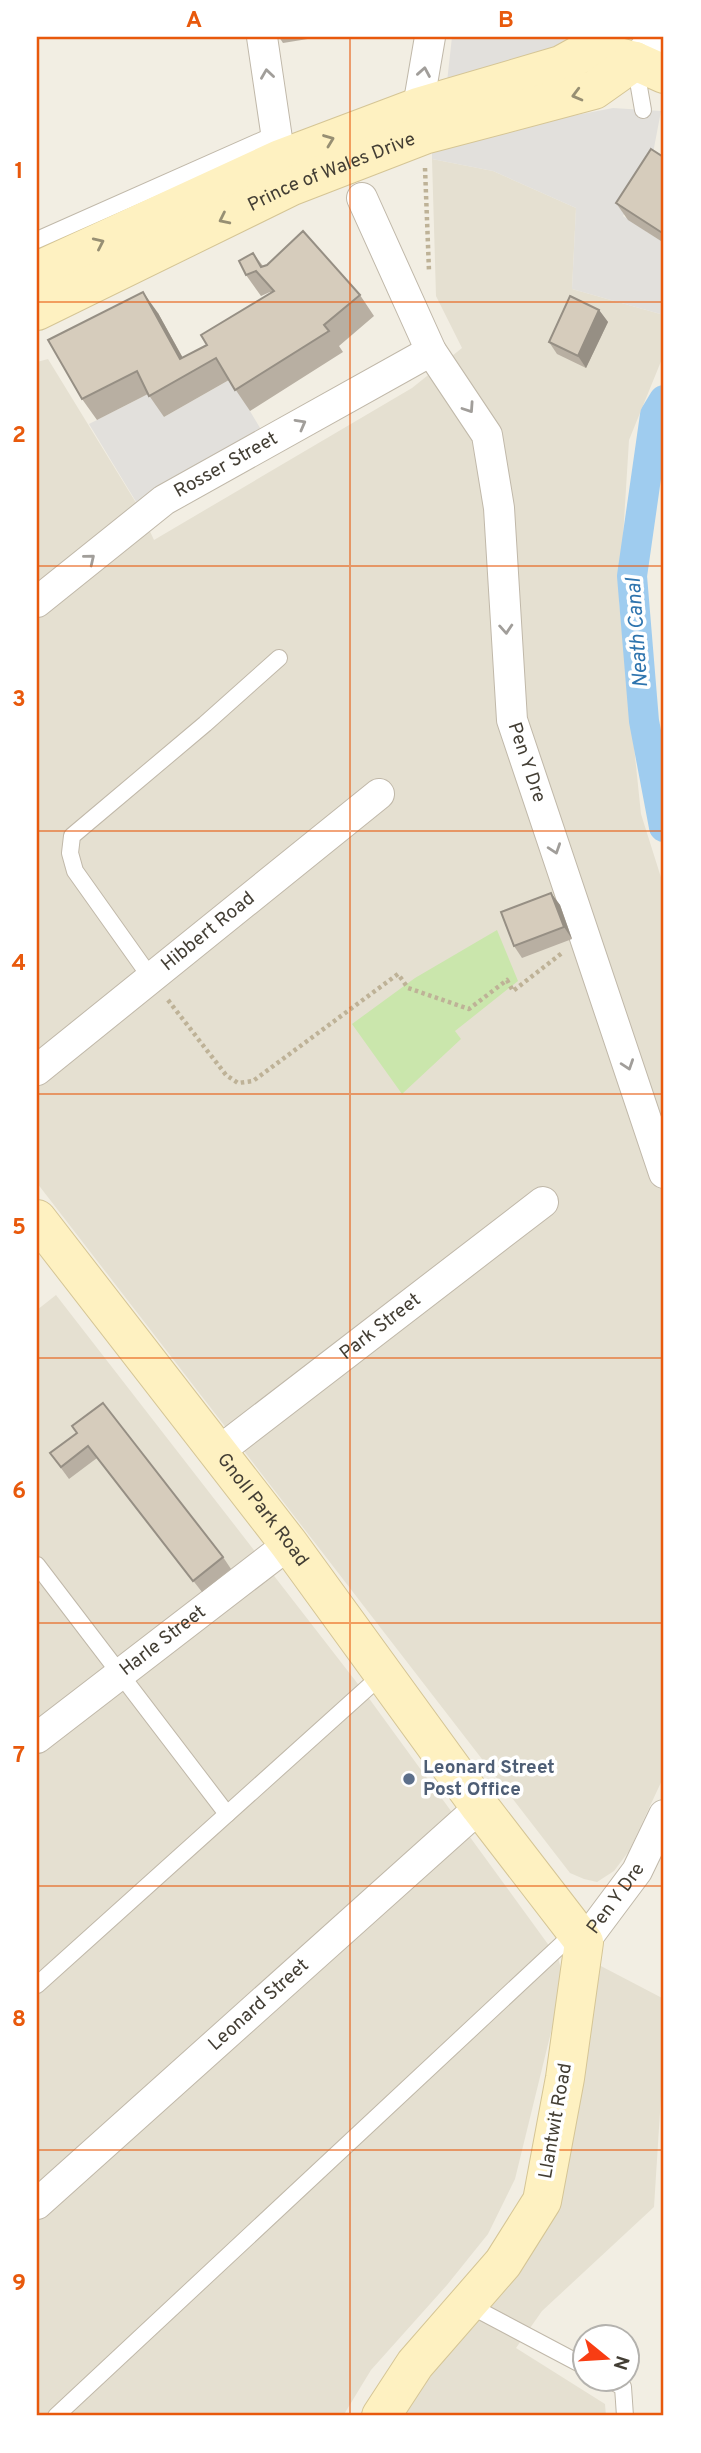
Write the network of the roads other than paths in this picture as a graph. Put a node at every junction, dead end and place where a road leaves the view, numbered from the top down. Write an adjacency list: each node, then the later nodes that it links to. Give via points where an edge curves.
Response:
1 (262, 37): 6 (street, one-way to 1)
2 (430, 37): 5 (street, one-way to 2)
3 (651, 57): 4 (lane); 5 (main road, Prince of Wales Drive, via 594,90)
4 (643, 110)
5 (421, 121): 6 (main road, Prince of Wales Drive, one-way to 5); 9 (main road, Prince of Wales Drive, one-way to 9)
6 (278, 146): 8 (main road, Prince of Wales Drive, one-way to 6)
7 (362, 198): 10 (street, Pen Y Dre)
8 (41, 255)
9 (37, 311)
10 (431, 351): 11 (street, Rosser Street, one-way to 10, via 164,500); 16 (street, Pen Y Dre, one-way to 16, via 487,435 499,508 512,720)
11 (37, 602)
12 (279, 658): 14 (lane, via 72,836 75,871)
13 (379, 794): 14 (street, Hibbert Road)
14 (151, 978): 15 (street, Hibbert Road)
15 (37, 1070)
16 (664, 1173)
17 (543, 1202): 19 (street, Park Street)
18 (37, 1219): 19 (main road, Gnoll Park Road)
19 (218, 1452): 20 (main road, Gnoll Park Road)
20 (289, 1544): 22 (street, Harle Street); 23 (main road, Gnoll Park Road)
21 (37, 1565): 22 (lane)
22 (121, 1674): 24 (street, Harle Street); 26 (lane)
23 (384, 1674): 25 (main road, Gnoll Park Road); 26 (lane)
24 (37, 1738)
25 (480, 1807): 28 (main road); 30 (street, Leonard Street)
26 (227, 1814): 29 (lane)
27 (664, 1815): 28 (street, Pen Y Dre, via 637,1871)
28 (580, 1937): 31 (main road, Llantwit Road, via 565,2078 542,2201 503,2263); 34 (lane)
29 (37, 1985)
30 (37, 2204)
31 (467, 2304): 32 (lane); 35 (main road, Llantwit Road, via 415,2364)
32 (572, 2360)
33 (623, 2394): 36 (lane)
34 (56, 2416)
35 (381, 2416)
36 (625, 2416)

